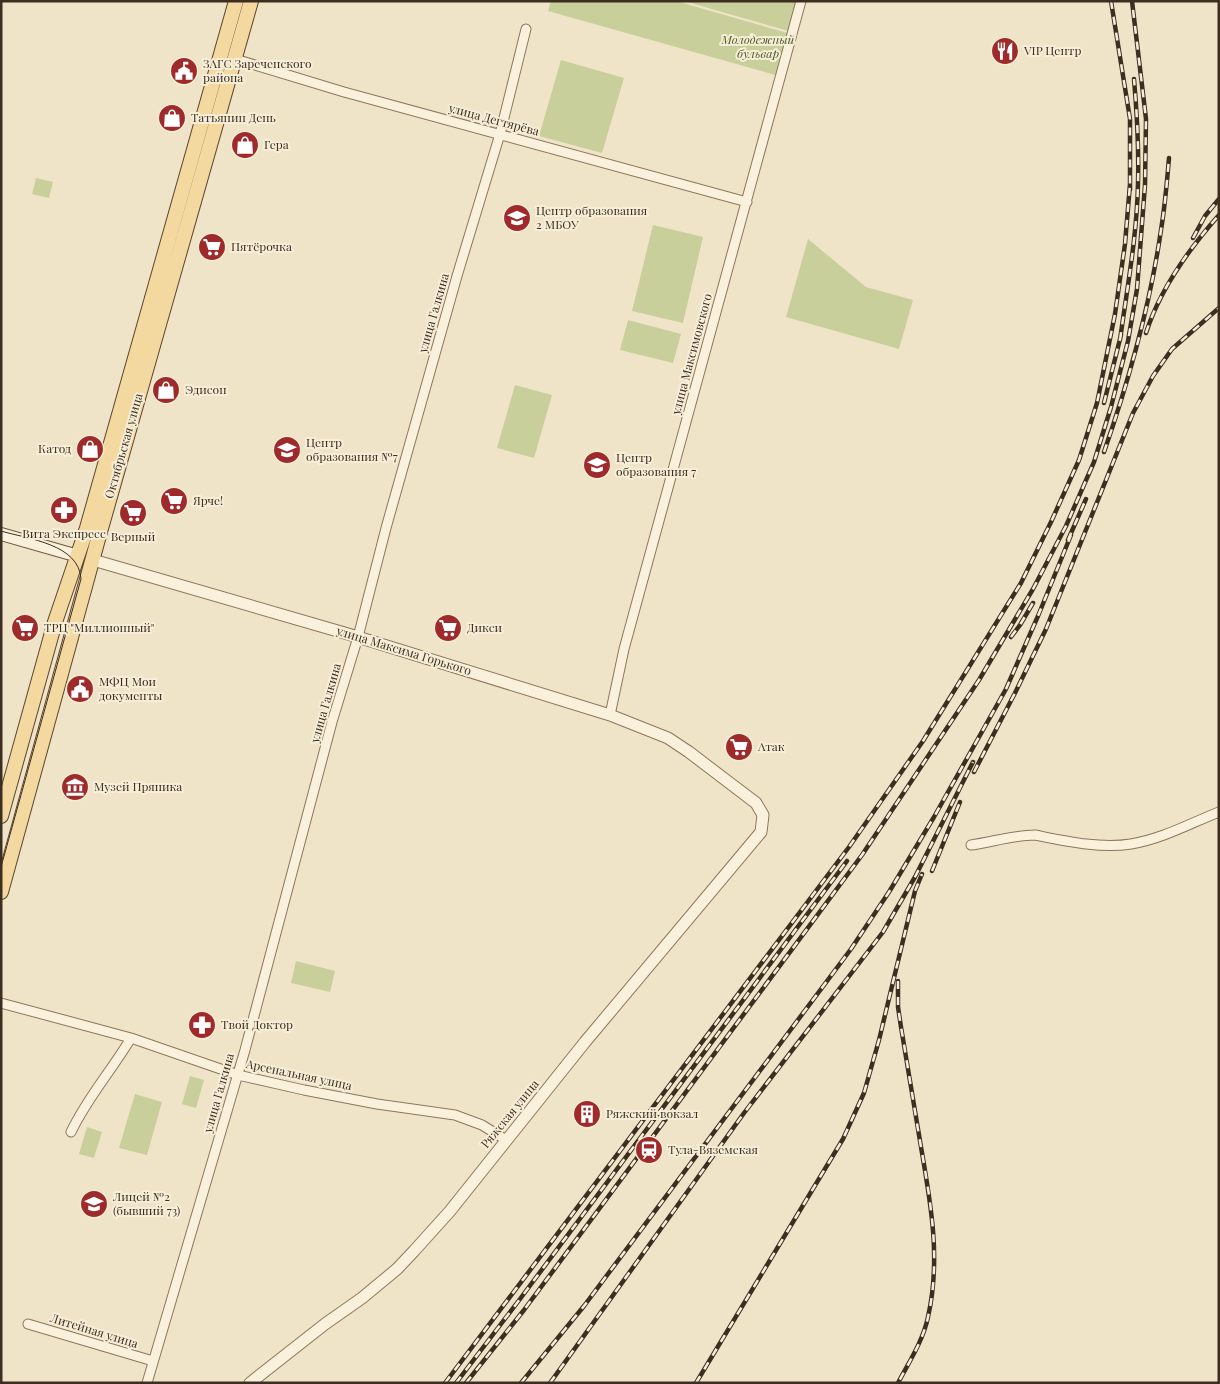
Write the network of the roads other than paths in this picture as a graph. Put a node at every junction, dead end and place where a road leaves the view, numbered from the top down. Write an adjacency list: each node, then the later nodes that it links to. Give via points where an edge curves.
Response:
1 (236, 1): 9 (main road, Октябрьская улица)
2 (251, 1): 5 (main road, Октябрьская улица)
3 (801, 1): 7 (street, улица Максимовского)
4 (526, 29): 6 (street, улица Галкина)
5 (235, 59): 6 (street, улица Дегтярёва); 10 (main road, Октябрьская улица)
6 (500, 134): 7 (street, улица Дегтярёва); 11 (street, улица Галкина, via 446,314)
7 (747, 202): 12 (street, улица Максимовского, via 624,649)
8 (1, 534): 9 (main road, улица Максима Горького)
9 (78, 556): 10 (main road, улица Максима Горького); 14 (main road, Октябрьская улица, via 55,622)
10 (93, 560): 11 (street, улица Максима Горького); 17 (main road, Октябрьская улица)
11 (358, 637): 12 (street, улица Максима Горького); 20 (street, улица Галкина, via 332,722)
12 (610, 715): 15 (street, улица Максима Горького, via 668,738 756,803 763,815)
13 (1219, 812): 16 (street, via 1158,837 1131,844 1104,846 1025,835)
14 (1, 816)
15 (762, 832): 22 (street, Ряжская улица)
16 (970, 845)
17 (1, 892)
18 (1, 1003): 19 (street, Арсенальная улица)
19 (131, 1038): 20 (street, Арсенальная улица); 21 (street, via 79,1114)
20 (238, 1074): 22 (street, Арсенальная улица, via 322,1094 455,1115 482,1125); 24 (street, улица Галкина)
21 (71, 1132)
22 (506, 1140): 26 (street, Ряжская улица, via 450,1211 397,1269)
23 (28, 1324): 24 (street, Литейная улица)
24 (153, 1361): 25 (street, улица Галкина)
25 (147, 1383)
26 (250, 1383)

